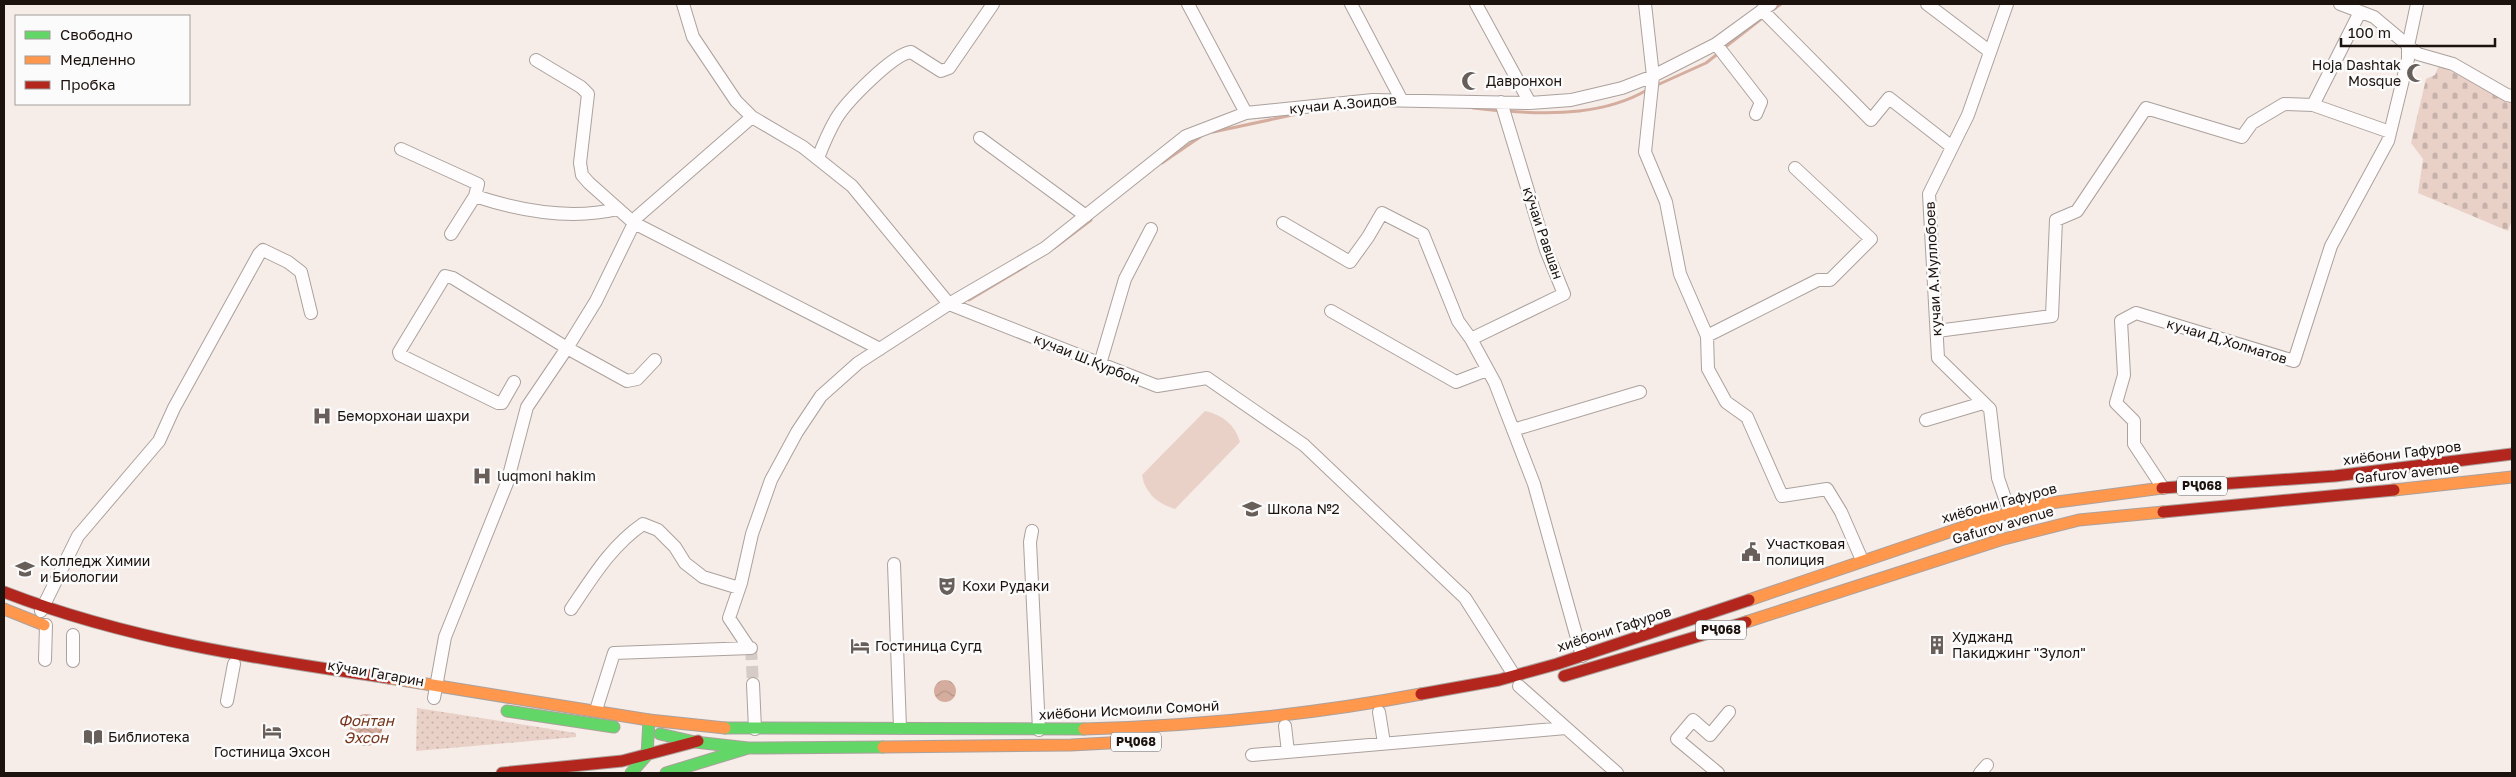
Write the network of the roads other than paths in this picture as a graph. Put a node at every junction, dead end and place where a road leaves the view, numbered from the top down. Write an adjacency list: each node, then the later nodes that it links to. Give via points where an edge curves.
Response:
1 (683, 4): 25 (street, кучаи Ш.Қурбон, via 693,36 736,100)
2 (993, 4): 30 (street, via 948,68 941,71 933,68 911,52 896,57 848,102 837,117)
3 (1188, 4): 23 (street)
4 (1351, 4): 19 (street)
5 (1476, 4): 20 (street)
6 (1645, 4): 17 (street)
7 (1927, 4): 15 (street)
8 (2008, 4): 15 (street, кучаи А.Муллобоев)
9 (2340, 4): 12 (street)
10 (2417, 4): 14 (street, кучаи Д,Холматов)
11 (1767, 11): 13 (street, кучаи А.Зоидов); 28 (street, via 1872,120 1889,98)
12 (2360, 12): 14 (street, via 2374,17); 21 (street)
13 (1716, 44): 17 (street, кучаи А.Зоидов); 24 (street, via 1761,102)
14 (2408, 46): 18 (street, via 2418,54 2453,64); 26 (street, кучаи Д,Холматов, via 2408,59)
15 (1989, 51): 28 (street, кучаи А.Муллобоев, via 1968,115)
16 (536, 60): 33 (street, via 588,94 580,162 582,174)
17 (1652, 84): 20 (street, кучаи А.Зоидов, via 1571,100); 43 (street, via 1645,152 1666,202 1680,274)
18 (2512, 96)
19 (1401, 99): 22 (street, кучаи А.Зоидов); 23 (street, кучаи А.Зоидов)
20 (1530, 103): 22 (street, кучаи А.Зоидов)
21 (2313, 105): 26 (street); 42 (street, via 2284,104 2252,123 2242,137 2146,108 2077,212 2056,220 2052,316)
22 (1503, 108): 44 (street, кӯчаи Равшан, via 1546,250 1564,294)
23 (1246, 113): 34 (street, кучаи А.Зоидов, via 1186,136)
24 (1756, 114)
25 (752, 117): 30 (street, кучаи Ш.Қурбон); 35 (street, via 637,216)
26 (2390, 132): 58 (street, кучаи Д,Холматов, via 2331,246 2294,362 2136,313 2121,321 2124,375 2116,403 2134,420 2134,444)
27 (980, 138): 34 (street)
28 (1952, 147): 42 (street, кучаи А.Муллобоев, via 1929,194)
29 (401, 149): 32 (street, via 478,184)
30 (818, 158): 39 (street, кучаи Ш.Қурбон, via 852,186)
31 (1795, 168): 43 (street, via 1871,239 1830,280 1818,280)
32 (475, 196): 33 (street, via 497,204 579,215); 38 (street)
33 (618, 208): 35 (street)
34 (1086, 216): 39 (street, кучаи А.Зоидов, via 1045,248)
35 (634, 223): 45 (street, via 596,301); 46 (street)
36 (1283, 223): 44 (street, via 1350,262 1382,213 1423,234 1458,321)
37 (1151, 229): 48 (street, via 1125,279)
38 (452, 234)
39 (949, 304): 46 (street, кучаи А.Зоидов); 48 (street, кучаи Ш.Қурбон)
40 (1331, 311): 49 (street, via 1456,382)
41 (311, 314): 68 (street, via 301,272 263,250 159,441 78,536)
42 (1937, 331): 52 (street, кучаи А.Муллобоев, via 1938,358)
43 (1707, 336): 63 (street, via 1708,368 1726,402 1747,418 1782,496 1827,489)
44 (1471, 339): 49 (street)
45 (567, 348): 47 (street, via 627,381 637,379); 50 (street, via 445,276 400,355 498,403 502,403); 81 (street, via 526,407 507,483 445,637)
46 (880, 349): 66 (street, кучаи А.Зоидов, via 858,363 821,396 797,432 771,480 752,534)
47 (655, 360)
48 (1100, 364): 78 (street, кучаи Ш.Қурбон, via 1157,386 1208,378 1304,445 1464,598)
49 (1488, 370): 54 (street)
50 (514, 382)
51 (1640, 392): 54 (street)
52 (1986, 406): 53 (street); 60 (street, via 1998,478)
53 (1926, 420)
54 (1513, 430): 73 (street, via 1534,484)
55 (2512, 454): 56 (main road, хиёбони Гафуров / РҶ068)
56 (2335, 476): 58 (main road, хиёбони Гафуров / РҶ068); 59 (main road)
57 (2512, 477): 59 (main road, Gafurov avenue / РҶ068)
58 (2163, 488): 60 (main road, хиёбони Гафуров / РҶ068, via 2050,503)
59 (2337, 496): 65 (main road, Gafurov avenue / РҶ068, via 2079,520)
60 (2010, 513): 62 (main road, хиёбони Гафуров / РҶ068)
61 (1032, 531): 96 (street)
62 (1897, 548): 63 (main road, хиёбони Гафуров / РҶ068); 65 (main road)
63 (1862, 560): 73 (main road, хиёбони Гафуров / РҶ068)
64 (894, 564): 91 (street)
65 (1903, 570): 77 (main road, Gafurov avenue / РҶ068, via 1695,639)
66 (739, 588): 70 (street, via 703,577 685,563 675,546 658,530 643,524 607,557); 86 (street, кучаи А.Зоидов, via 728,618 750,648 614,653)
67 (4, 592): 68 (main road, кӯчаи Гагарин)
68 (42, 608): 71 (street); 81 (main road, кӯчаи Гагарин, via 168,642)
69 (4, 609): 71 (main road)
70 (571, 609)
71 (60, 630): 74 (street); 75 (street)
72 (175, 654): 76 (main road, кӯчаи Гагарин)
73 (1582, 656): 78 (main road, хиёбони Гафуров / РҶ068)
74 (45, 660)
75 (73, 661)
76 (234, 664): 82 (main road, кӯчаи Гагарин); 84 (street)
77 (1552, 679)
78 (1517, 681): 79 (main road, РҶ068); 87 (main road, РҶ068); 92 (street, кучаи Ш.Қурбон); 96 (main road, хиёбони Исмоили Сомонӣ / РҶ068, via 1281,716)
79 (1537, 682)
80 (753, 684): 95 (street)
81 (437, 685): 83 (street); 86 (main road, кӯчаи Гагарин)
82 (377, 688)
83 (434, 698)
84 (227, 701)
85 (499, 710): 90 (main road)
86 (596, 710): 93 (main road, кӯчаи Гагарин)
87 (1379, 712): 89 (main road, РҶ068); 100 (street)
88 (1729, 712): 110 (street, via 1710,735 1693,720 1677,739)
89 (1285, 726): 97 (main road, РҶ068); 102 (street)
90 (621, 728)
91 (900, 728): 95 (main road, хиёбони Исмоили Сомонӣ / РҶ068); 96 (main road, хиёбони Исмоили Сомонӣ / РҶ068)
92 (1566, 728): 100 (street); 109 (street, кучаи Ш.Қурбон)
93 (643, 729): 94 (main road, кӯчаи Гагарин); 99 (main road, кӯчаи Гагарин); 103 (main road); 105 (main road, via 640,746)
94 (741, 730): 95 (main road, хиёбони Исмоили Сомонӣ / РҶ068); 99 (main road, РҶ068)
95 (756, 730)
96 (1039, 730)
97 (1236, 732)
98 (1142, 741): 101 (main road, РҶ068, via 1071,745)
99 (695, 742): 101 (main road, кӯчаи Гагарин); 103 (main road, РҶ068)
100 (1384, 744): 102 (street)
101 (748, 748): 108 (main road, РҶ068)
102 (1288, 752): 104 (street)
103 (647, 755): 105 (main road, РҶ068); 107 (main road)
104 (1252, 755)
105 (633, 758): 106 (main road, РҶ068)
106 (502, 773)
107 (631, 773)
108 (671, 773)
109 (1617, 773)
110 (1718, 773)

